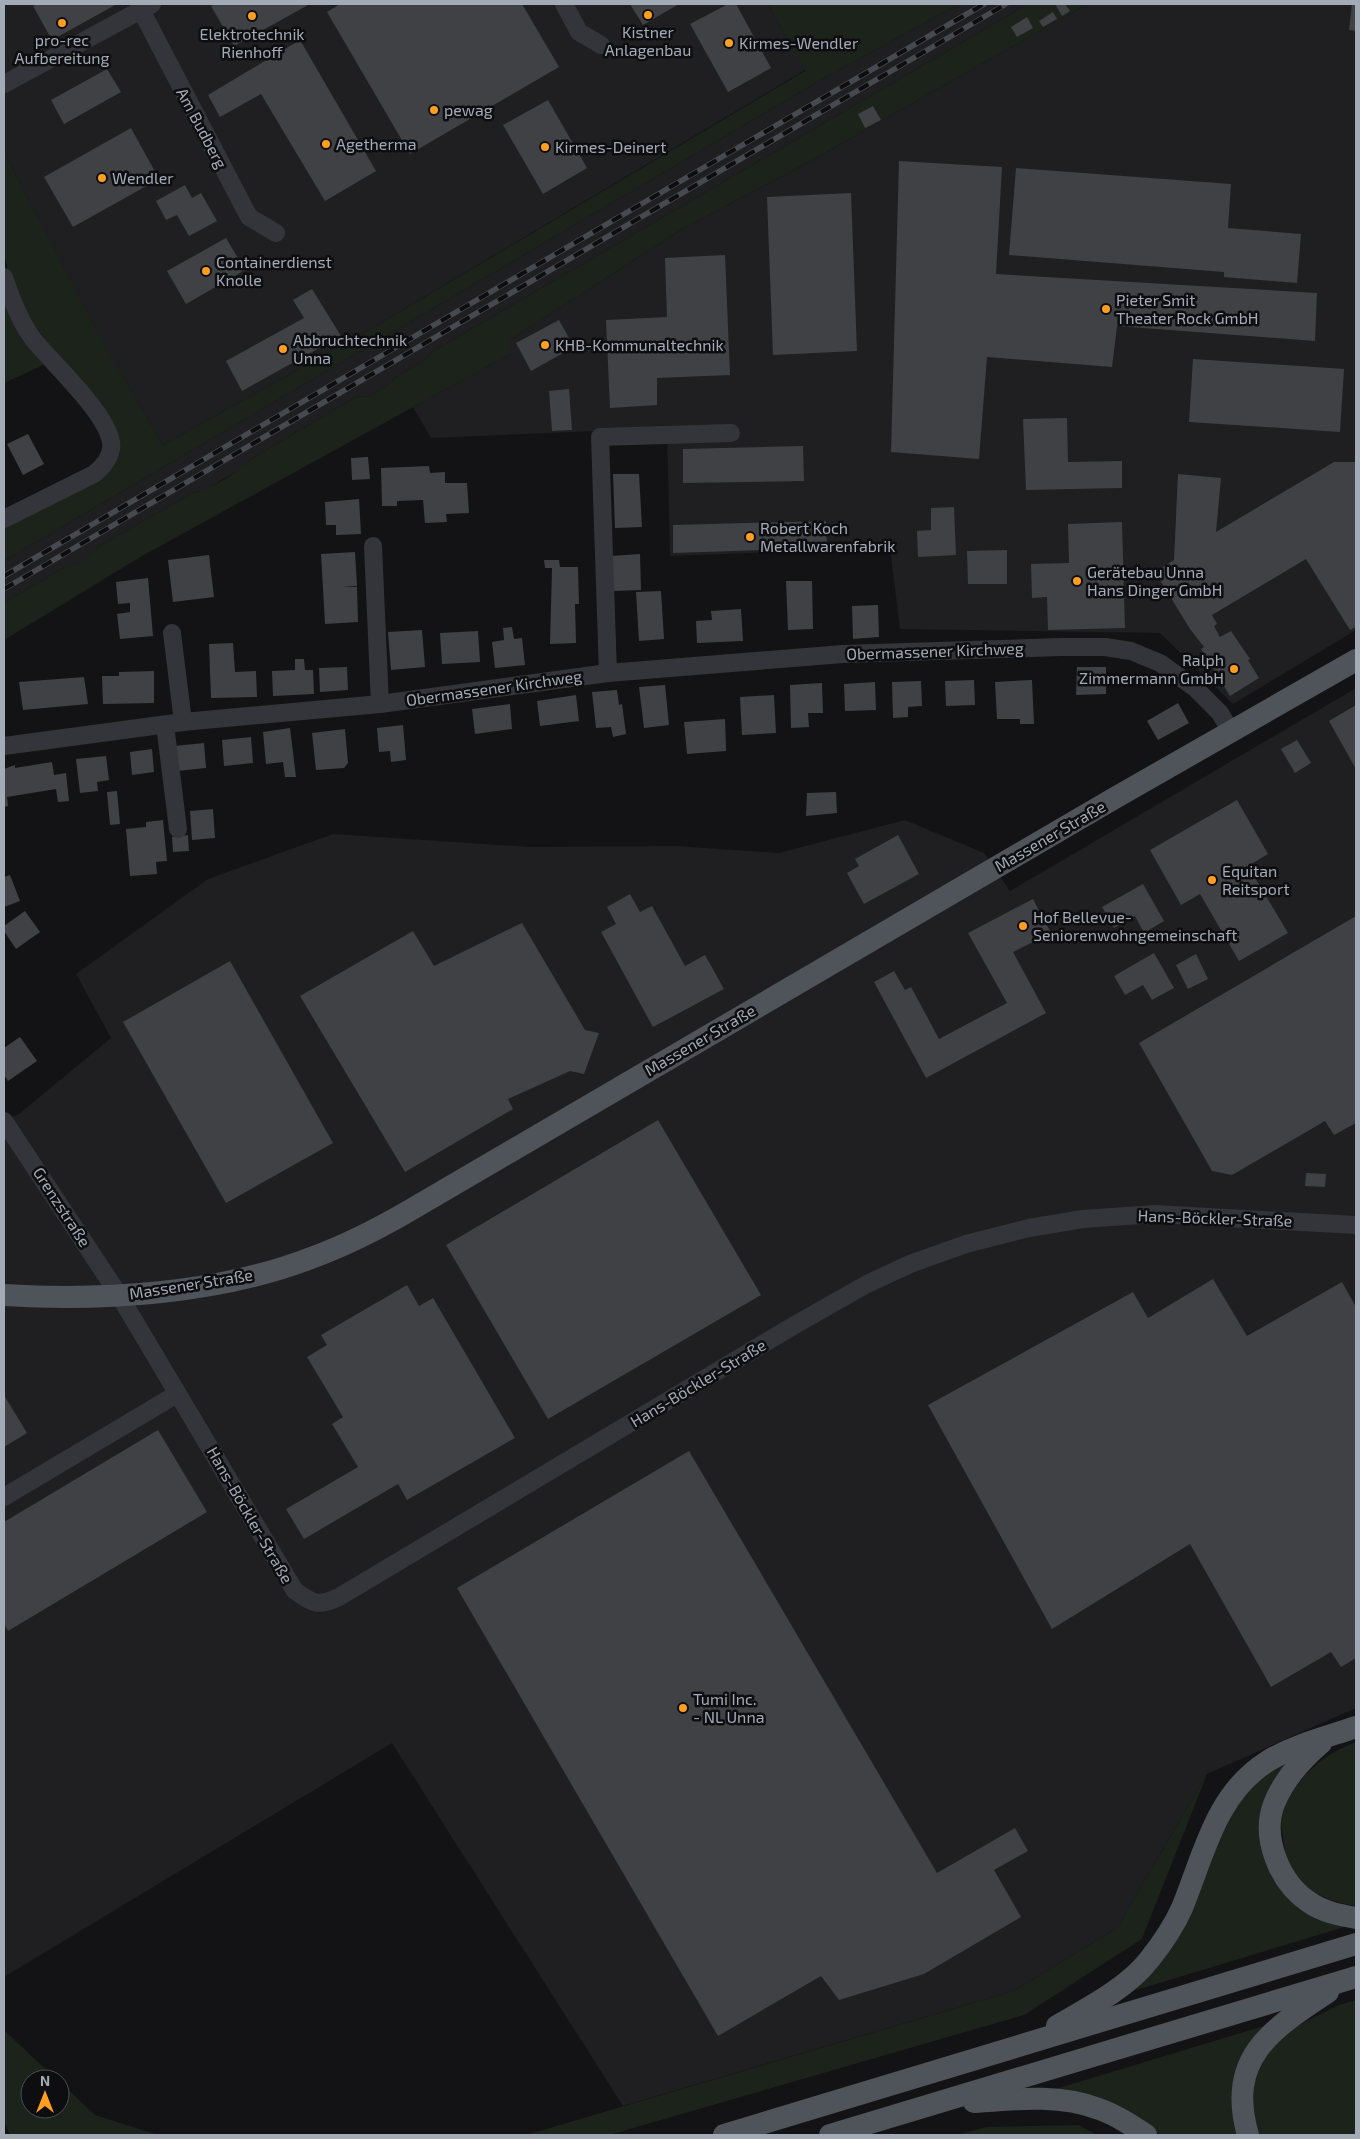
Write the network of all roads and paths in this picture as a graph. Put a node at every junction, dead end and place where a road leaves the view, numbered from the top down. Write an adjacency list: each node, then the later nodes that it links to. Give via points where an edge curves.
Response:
1 (564, 4): 3 (street, via 579,32)
2 (146, 7): 4 (street); 5 (street, Am Budberg, via 249,217)
3 (601, 45)
4 (4, 84)
5 (276, 233)
6 (4, 277): 8 (street, via 20,320 95,412 111,440 103,466 94,474)
7 (731, 433): 12 (street, via 600,437)
8 (4, 519)
9 (372, 546): 13 (street)
10 (172, 633): 14 (street)
11 (1356, 660): 16 (main road, Massener Straße)
12 (608, 672): 13 (street, Obermassener Kirchweg); 16 (street, Obermassener Kirchweg, via 843,654 1105,647 1131,651 1160,663 1195,688 1220,714)
13 (380, 704): 14 (street, Obermassener Kirchweg)
14 (183, 722): 15 (street, Obermassener Kirchweg)
15 (165, 725): 17 (street, Obermassener Kirchweg); 18 (street)
16 (1231, 732): 22 (main road, Massener Straße, via 381,1227 310,1259 271,1271 223,1282)
17 (4, 746)
18 (178, 829)
19 (4, 1121): 22 (street, Grenzstraße)
20 (1356, 1225): 23 (street, Hans-Böckler-Straße, via 1137,1214 1084,1219 997,1235 910,1264 793,1326 324,1604 312,1603 295,1592)
21 (4, 1295): 22 (main road, Massener Straße)
22 (119, 1295): 23 (street, Hans-Böckler-Straße)
23 (177, 1394): 24 (street)
24 (4, 1497)
25 (1356, 1727): 26 (main road)
26 (1329, 1736): 27 (main road, via 1305,1757 1284,1783 1274,1805 1270,1827 1279,1866 1293,1889 1310,1903 1333,1914); 30 (main road, via 1267,1761 1231,1795 1214,1822 1181,1910 1148,1961 1126,1982 1079,2013)
27 (1356, 1918)
28 (1356, 1944): 30 (main road)
29 (1352, 1979): 31 (main road); 35 (main road, via 1274,2031 1251,2058 1244,2074 1242,2097)
30 (1014, 2047): 32 (main road)
31 (930, 2105): 33 (main road); 34 (main road, via 1017,2099 1074,2102 1098,2108)
32 (724, 2135)
33 (830, 2135)
34 (1146, 2135)
35 (1248, 2135)

